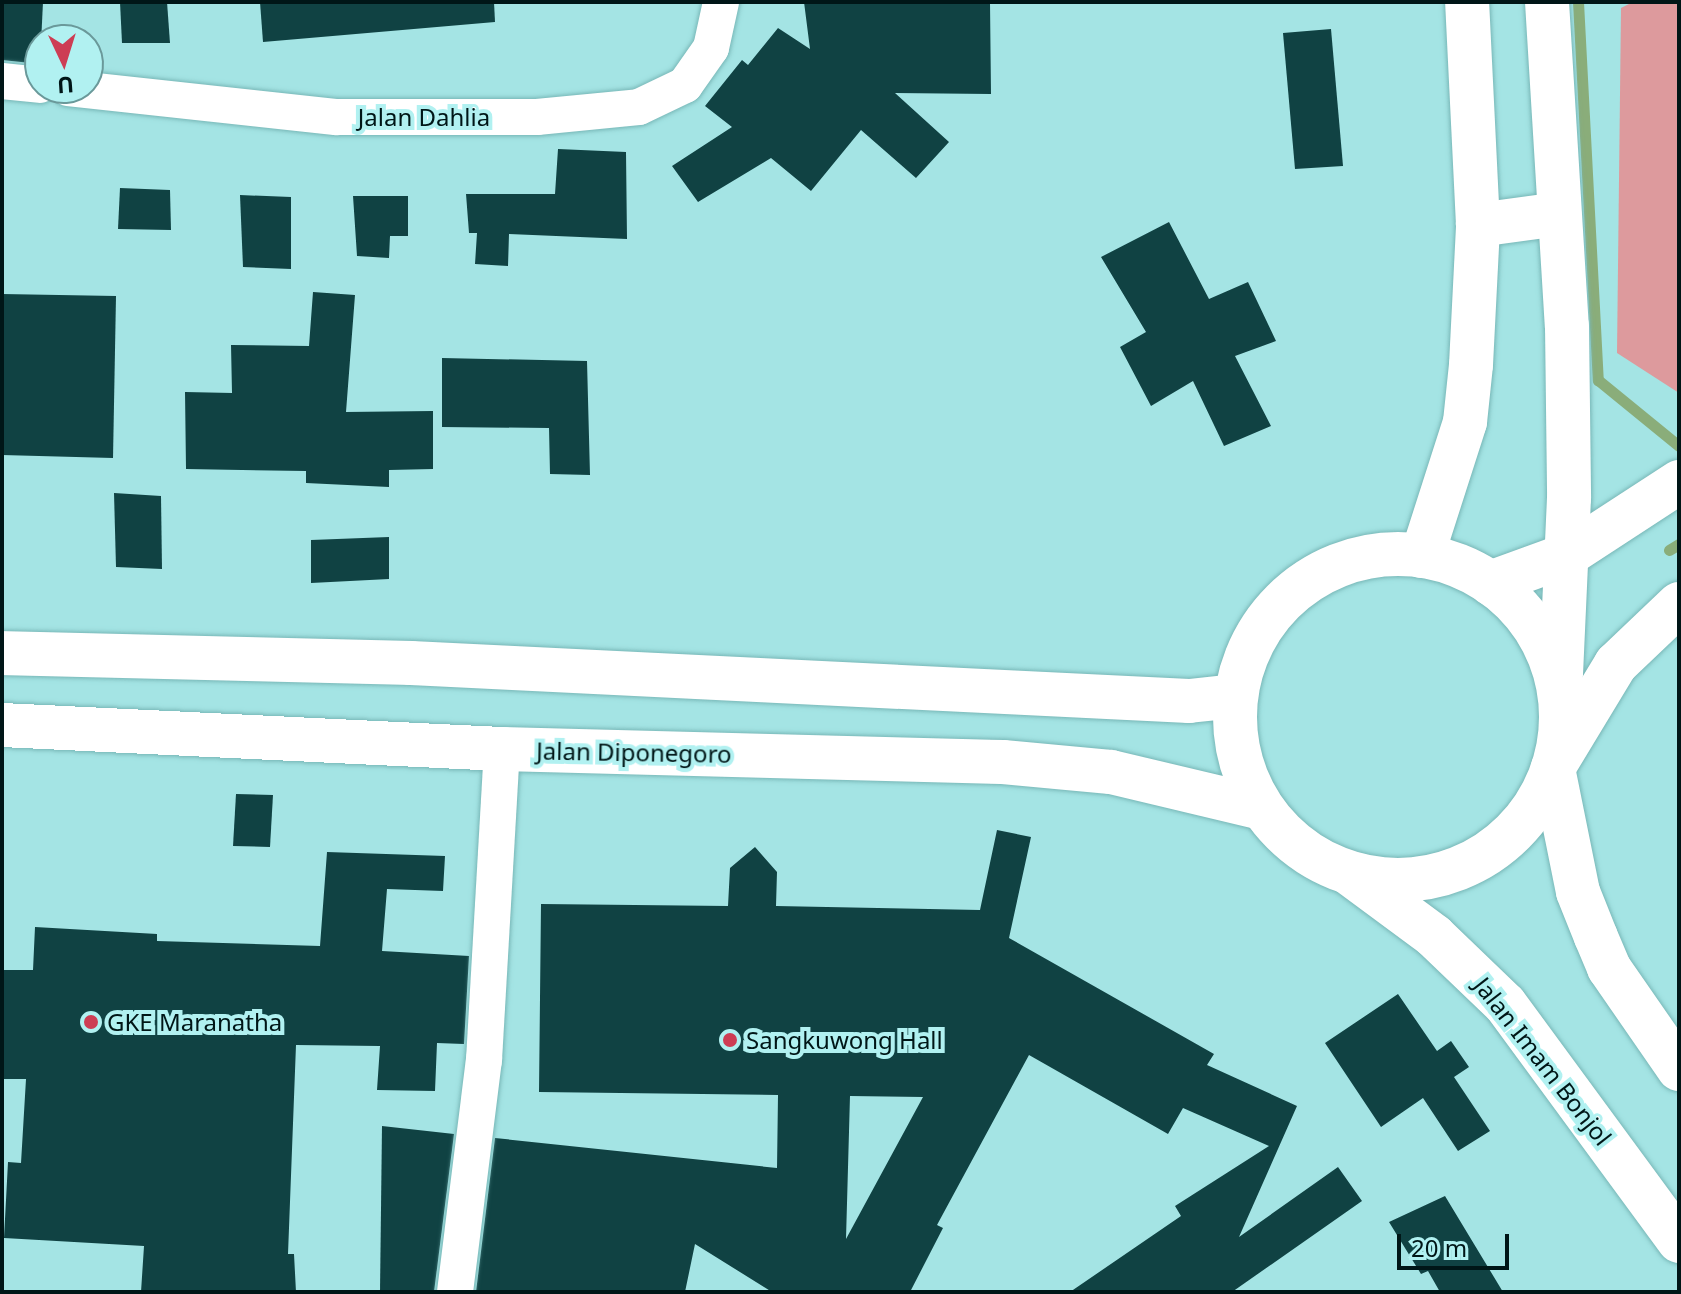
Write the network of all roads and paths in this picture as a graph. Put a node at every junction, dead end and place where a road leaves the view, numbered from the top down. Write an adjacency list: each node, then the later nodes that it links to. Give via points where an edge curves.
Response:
1 (721, 2): 6 (street, Jalan Dahlia, via 711,48 685,85 639,107 537,117 337,117)
2 (1467, 2): 8 (main road)
3 (1547, 2): 7 (main road)
4 (2, 81): 5 (street)
5 (24, 83)
6 (104, 92)
7 (1559, 214): 8 (main road); 10 (main road, via 1568,342)
8 (1478, 225): 11 (main road, via 1465,422)
9 (1679, 482): 10 (main road)
10 (1567, 555): 12 (main road); 15 (main road)
11 (1422, 556): 12 (main road, via 1458,565); 16 (main road, via 1379,555 1337,566 1299,587 1268,617 1247,655)
12 (1490, 583): 15 (main road, via 1530,620 1544,644)
13 (1679, 604): 19 (main road, via 1616,664)
14 (2, 653): 16 (main road, via 427,664 1189,701)
15 (1560, 695): 19 (main road, via 1561,735)
16 (1235, 696): 20 (main road, via 1235,735 1244,773)
17 (2, 725): 18 (main road, Jalan Diponegoro)
18 (502, 749): 20 (main road, Jalan Diponegoro, via 1003,762 1111,772); 24 (street, via 484,1060)
19 (1553, 768): 21 (main road, via 1538,801 1516,829 1477,858 1420,878 1383,879); 22 (main road, via 1578,892 1596,937 1609,968)
20 (1262, 808): 21 (main road, via 1299,847)
21 (1347, 872): 23 (main road, Jalan Imam Bonjol, via 1434,936 1505,1004)
22 (1679, 1069)
23 (1679, 1241)
24 (455, 1292)

